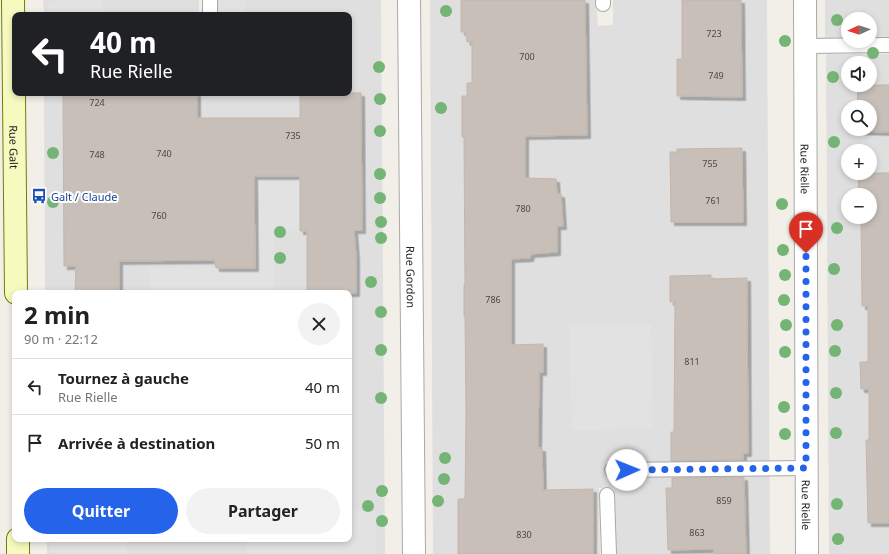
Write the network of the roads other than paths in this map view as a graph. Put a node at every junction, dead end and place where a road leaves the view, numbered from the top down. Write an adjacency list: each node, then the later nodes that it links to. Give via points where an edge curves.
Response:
1 (13, 0): 5 (main road, Rue Galt)
2 (210, 0): 6 (lane)
3 (409, 0): 17 (street, Rue Gordon)
4 (805, 0): 9 (street, Rue Rielle)
5 (13, 12)
6 (210, 12)
7 (12, 32): 10 (main road, Rue Galt)
8 (889, 45): 9 (lane)
9 (805, 46): 12 (street, Rue Rielle)
10 (7, 190): 11 (main road, Rue Galt)
11 (16, 290)
12 (806, 468): 13 (lane); 19 (street, Rue Rielle)
13 (612, 470)
14 (607, 495): 18 (lane)
15 (18, 542): 16 (main road)
16 (18, 554)
17 (414, 554)
18 (609, 554)
19 (807, 554)

